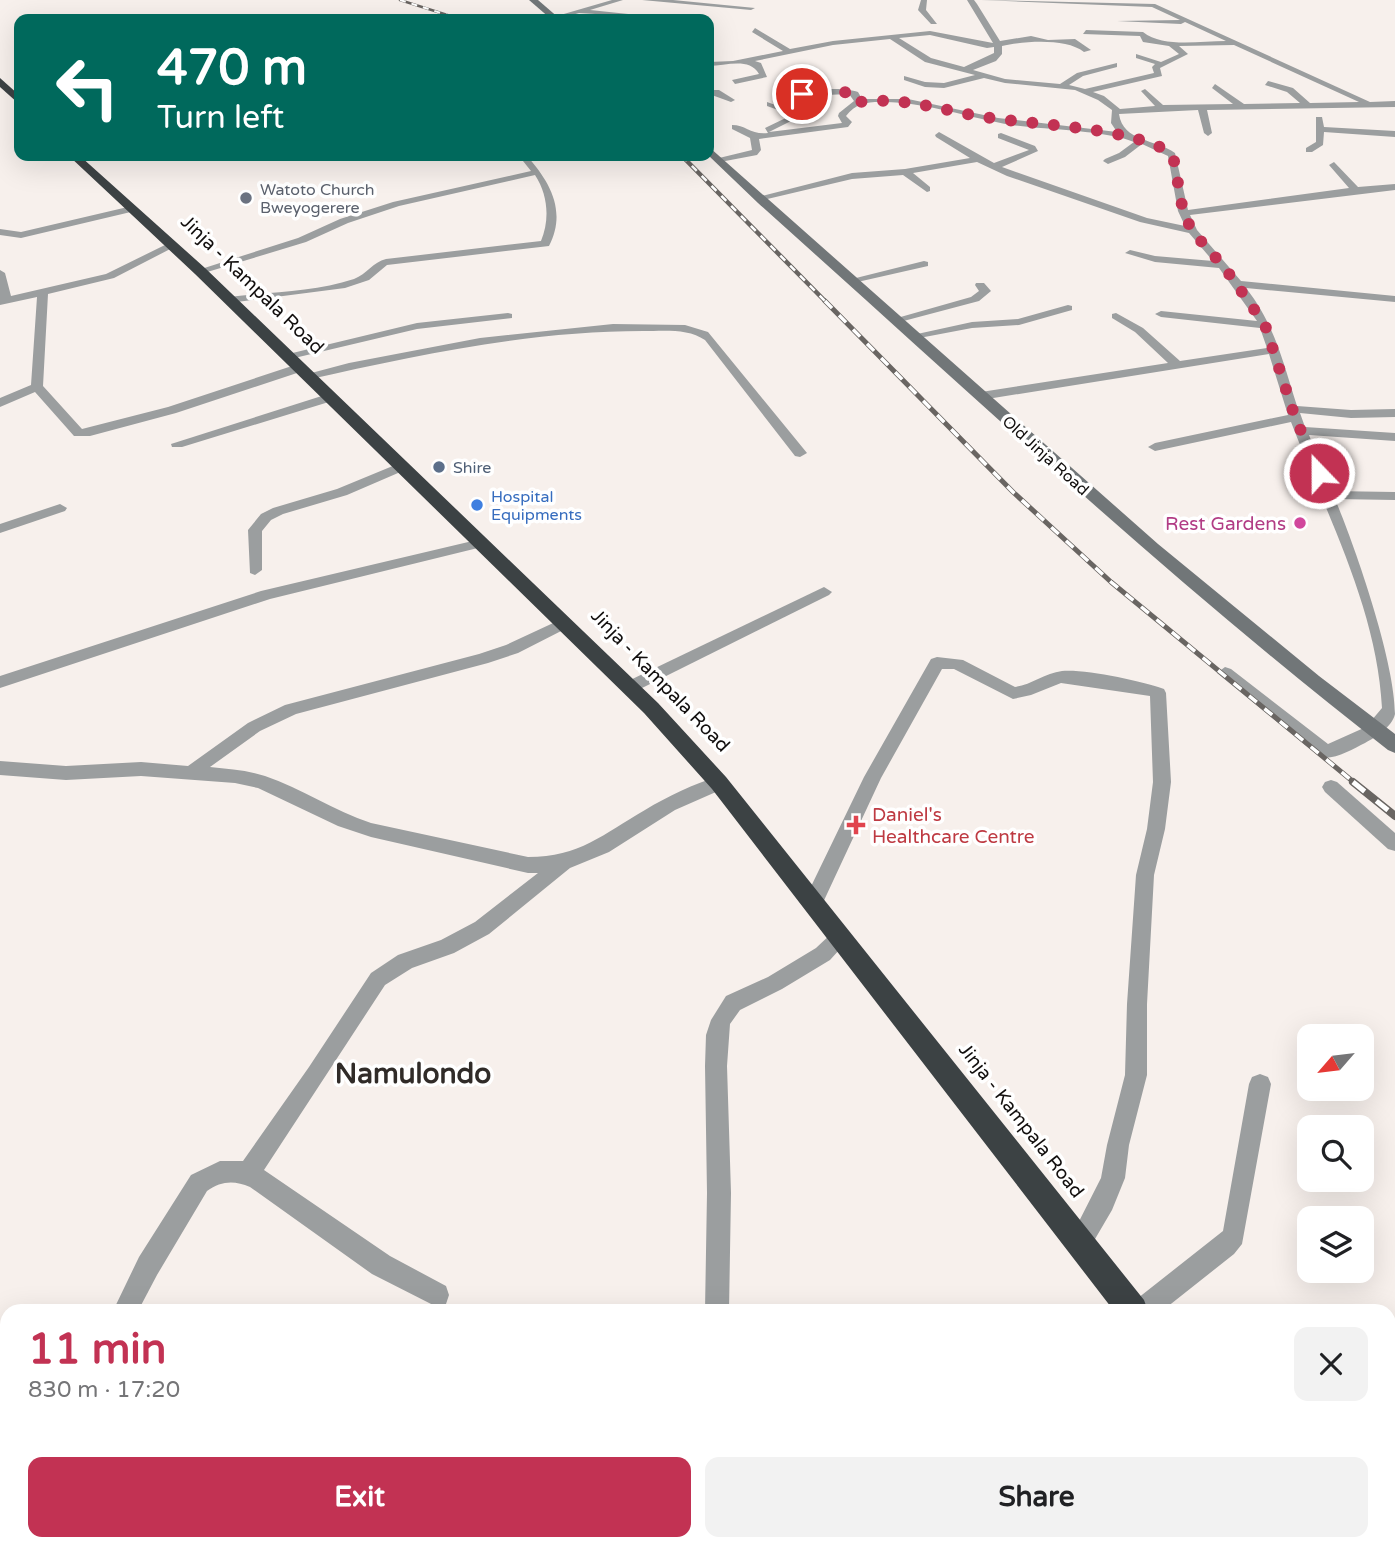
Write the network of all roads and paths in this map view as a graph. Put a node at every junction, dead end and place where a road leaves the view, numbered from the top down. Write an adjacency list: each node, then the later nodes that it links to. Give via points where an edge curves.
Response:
1 (533, 0): 11 (main road)
2 (620, 0): 10 (street)
3 (645, 0): 7 (street)
4 (924, 0): 15 (street, via 922,10)
5 (970, 0): 8 (street)
6 (984, 0): 16 (street, via 1143,3)
7 (751, 8)
8 (979, 10): 9 (street); 21 (street)
9 (1061, 11)
10 (582, 12): 12 (street); 13 (street)
11 (550, 14)
12 (573, 14)
13 (603, 14)
14 (1117, 21): 16 (street)
15 (934, 22)
16 (1188, 22): 20 (street)
17 (755, 30): 23 (street)
18 (1086, 32): 22 (street, via 1143,34 1146,40)
19 (893, 38): 21 (street, via 943,34 982,45); 23 (street); 30 (street, via 922,58)
20 (1231, 40): 22 (street, via 1227,45); 47 (street)
21 (998, 44): 24 (street, via 1037,38 1075,41); 30 (street, via 993,59)
22 (1171, 44): 28 (street, via 1184,54)
23 (788, 50): 26 (street)
24 (1087, 50)
25 (1139, 56): 28 (street)
26 (747, 60): 27 (street); 34 (street, via 758,65 764,75)
27 (714, 63)
28 (1161, 64): 38 (street, via 1156,67 1159,74)
29 (1114, 65): 36 (street, via 1082,74)
30 (965, 70): 31 (street)
31 (981, 76): 32 (street, via 960,84 938,85); 36 (street)
32 (907, 78)
33 (0, 81): 41 (highway)
34 (735, 82)
35 (1268, 83): 49 (street, via 1290,90)
36 (1063, 86): 38 (street)
37 (1215, 86): 48 (street)
38 (1085, 91): 43 (street)
39 (1145, 91): 50 (street)
40 (714, 92): 44 (street)
41 (14, 96)
42 (1114, 96): 43 (street)
43 (1101, 98): 52 (street)
44 (731, 100)
45 (859, 102): 57 (street, via 842,114 848,122 845,125); 57 (street, via 850,92 802,94 774,103 799,115 770,128); 60 (street, via 914,102 981,117)
46 (1395, 104): 47 (street)
47 (1373, 105): 49 (street)
48 (1241, 106): 49 (street); 51 (street)
49 (1311, 106): 54 (street)
50 (1161, 108): 51 (street); 52 (street)
51 (1202, 108): 55 (street)
52 (1118, 110): 60 (street, via 1114,122)
53 (735, 127): 61 (street)
54 (1321, 129): 56 (street); 63 (street, via 1319,145)
55 (1208, 133)
56 (1395, 134)
57 (766, 135): 61 (street)
58 (939, 135): 65 (street)
59 (1001, 136): 70 (street, via 1034,151)
60 (1125, 136): 62 (street)
61 (754, 137): 64 (street, via 754,153)
62 (1140, 141): 66 (street); 79 (street, via 1172,155)
63 (1309, 150)
64 (714, 155): 77 (main road, Old Jinja Road)
65 (978, 159): 70 (street); 72 (street)
66 (1108, 160)
67 (79, 161): 78 (highway, Jinja - Kampala Road)
68 (528, 161): 71 (street)
69 (1334, 165): 74 (street)
70 (993, 167): 80 (street, via 1144,220)
71 (538, 172): 86 (street, via 396,204 302,240); 93 (street, via 551,196 545,244 386,262 378,264 368,277 336,286)
72 (905, 172): 75 (street); 77 (street, via 852,176)
73 (1390, 187): 74 (street); 76 (street)
74 (1354, 189): 79 (street, via 1280,203)
75 (928, 190)
76 (1395, 194)
77 (759, 198): 88 (main road, Old Jinja Road)
78 (132, 209): 81 (street, via 22,235); 82 (highway, Jinja - Kampala Road)
79 (1184, 213): 80 (street)
80 (1192, 231): 85 (street)
81 (0, 232)
82 (171, 246): 86 (highway, Jinja - Kampala Road); 91 (street, via 110,276)
83 (1130, 253): 85 (street)
84 (924, 264): 88 (street)
85 (1222, 265): 89 (street)
86 (200, 271): 93 (highway, Jinja - Kampala Road)
87 (0, 273): 94 (street)
88 (853, 281): 99 (main road, Old Jinja Road)
89 (1237, 284): 92 (street); 100 (street)
90 (980, 285): 99 (street, via 986,291 975,299)
91 (43, 293): 94 (street); 105 (street)
92 (1395, 299)
93 (229, 300): 104 (highway, Jinja - Kampala Road)
94 (4, 301)
95 (1069, 308): 101 (street, via 1019,322)
96 (1161, 314): 100 (street)
97 (508, 316): 104 (street, via 418,327)
98 (1115, 316): 103 (street, via 1139,330)
99 (896, 320): 101 (main road, Old Jinja Road)
100 (1265, 325): 102 (street)
101 (914, 336): 106 (main road, Old Jinja Road)
102 (1274, 350): 103 (street); 109 (street)
103 (1176, 364): 106 (street)
104 (297, 367): 105 (street, via 172,410 83,433 74,429); 107 (highway, Jinja - Kampala Road); 115 (street, via 546,332 697,330 709,338)
105 (37, 387): 108 (street)
106 (981, 396): 128 (main road, Old Jinja Road, via 1206,595)
107 (328, 398): 113 (street); 116 (highway, Jinja - Kampala Road)
108 (0, 403)
109 (1294, 413): 110 (street); 111 (street); 114 (street)
110 (1395, 414)
111 (1302, 430): 112 (street); 117 (street)
112 (1395, 437)
113 (177, 444)
114 (1155, 447)
115 (800, 453)
116 (400, 467): 121 (highway, Jinja - Kampala Road); 122 (street, via 266,517 255,530)
117 (1327, 495): 118 (street); 128 (street, via 1377,605 1392,663 1391,706)
118 (1395, 496)
119 (60, 508): 120 (street)
120 (0, 529)
121 (481, 544): 124 (highway, Jinja - Kampala Road); 126 (street, via 266,595)
122 (255, 570)
123 (824, 592): 127 (street)
124 (564, 624): 127 (highway, Jinja - Kampala Road); 131 (street, via 482,659 274,715)
125 (1224, 673): 128 (street, via 1326,752)
126 (0, 682)
127 (630, 687): 132 (highway, Jinja - Kampala Road)
128 (1375, 730): 129 (main road, Old Jinja Road)
129 (1395, 745)
130 (0, 768): 131 (street, via 66,773)
131 (193, 771): 135 (street, via 262,782 371,830 528,865)
132 (719, 783): 135 (street, via 669,805 605,846); 136 (highway, Jinja - Kampala Road)
133 (1331, 787): 134 (street)
134 (1395, 844)
135 (562, 864): 139 (street, via 482,928 447,947 405,961 378,979)
136 (813, 903): 137 (highway, Jinja - Kampala Road); 140 (street, via 873,777 937,663 957,664 1013,693 1068,676 1158,693 1162,782 1145,875 1136,1074 1113,1178)
137 (840, 938): 140 (highway, Jinja - Kampala Road); 143 (street, via 822,954 733,1003 721,1020 716,1066)
138 (1260, 1084): 145 (street, via 1234,1236)
139 (248, 1173): 141 (street, via 381,1265); 142 (street, via 218,1171 199,1183)
140 (1080, 1243): 144 (highway, Jinja - Kampala Road)
141 (437, 1295)
142 (129, 1304)
143 (717, 1304)
144 (1128, 1304)
145 (1151, 1304)

